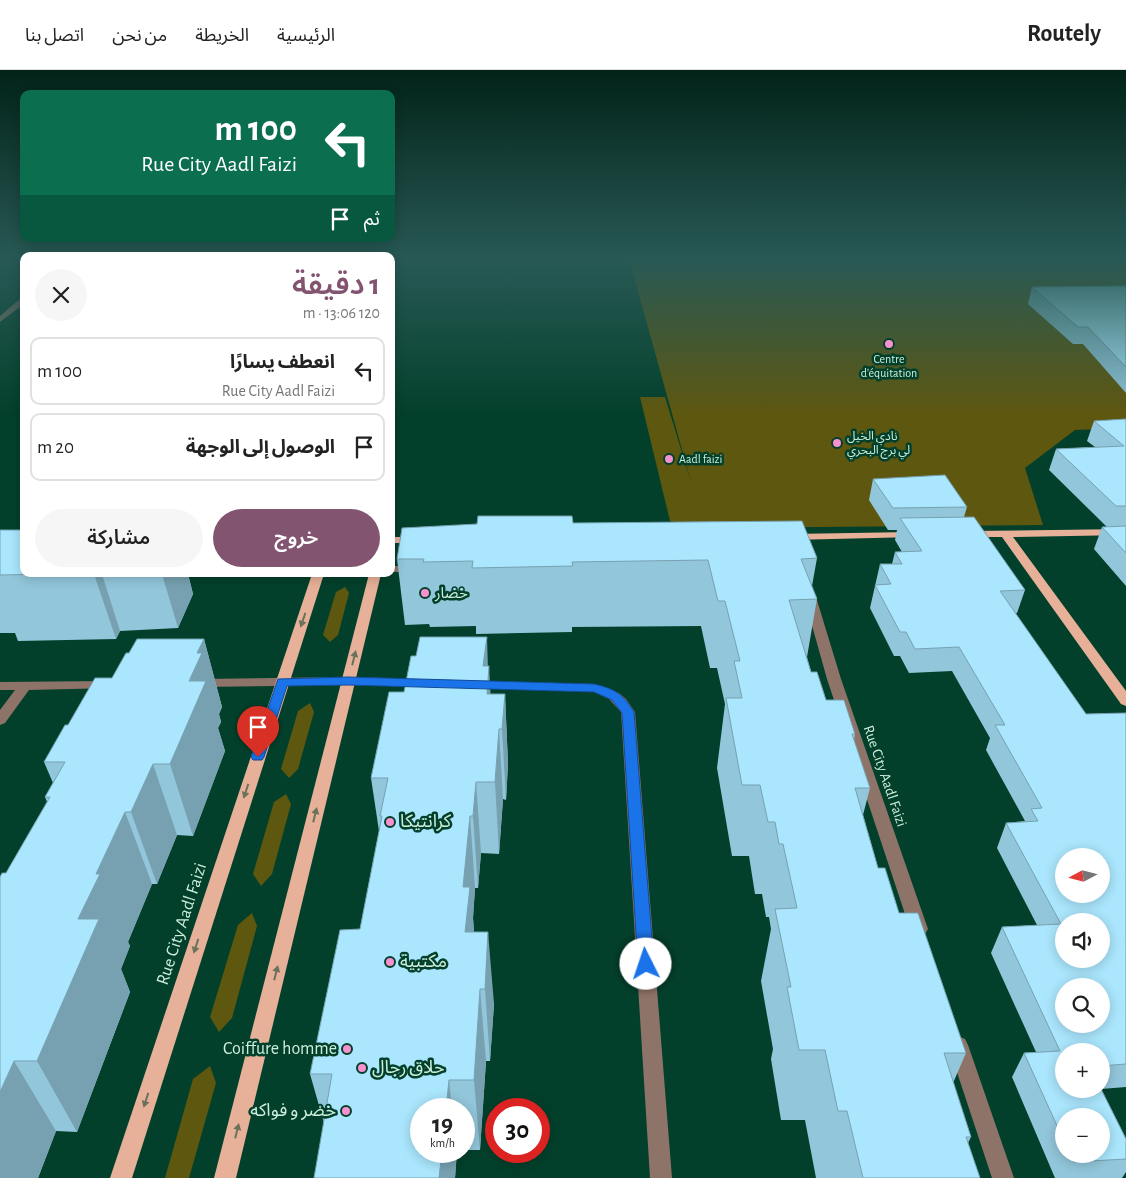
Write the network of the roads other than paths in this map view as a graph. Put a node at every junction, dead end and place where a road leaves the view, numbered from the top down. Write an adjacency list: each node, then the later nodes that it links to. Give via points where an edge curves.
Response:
1 (10, 311): 2 (street)
2 (0, 320)
3 (1126, 532): 4 (main road)
4 (1005, 533): 6 (main road); 23 (main road)
5 (918, 534): 7 (main road)
6 (957, 534)
7 (783, 537)
8 (395, 540): 9 (main road)
9 (430, 540)
10 (395, 569): 11 (street)
11 (430, 569)
12 (317, 577): 16 (main road, Rue City Aadl Faizi, one-way to 16)
13 (374, 577): 15 (main road, one-way to 13)
14 (807, 585): 25 (street, Rue City Aadl Faizi, via 834,679)
15 (348, 681): 16 (street); 19 (street); 28 (main road, one-way to 15)
16 (282, 682): 17 (street); 27 (main road, Rue City Aadl Faizi, one-way to 27)
17 (183, 683)
18 (124, 684): 22 (street)
19 (437, 684)
20 (456, 684): 29 (street, via 594,688 617,697 628,712)
21 (0, 686): 22 (street)
22 (25, 686): 24 (street)
23 (1126, 701)
24 (0, 720)
25 (923, 942)
26 (952, 1027): 30 (street)
27 (121, 1178)
28 (225, 1178)
29 (661, 1178)
30 (1003, 1178)

